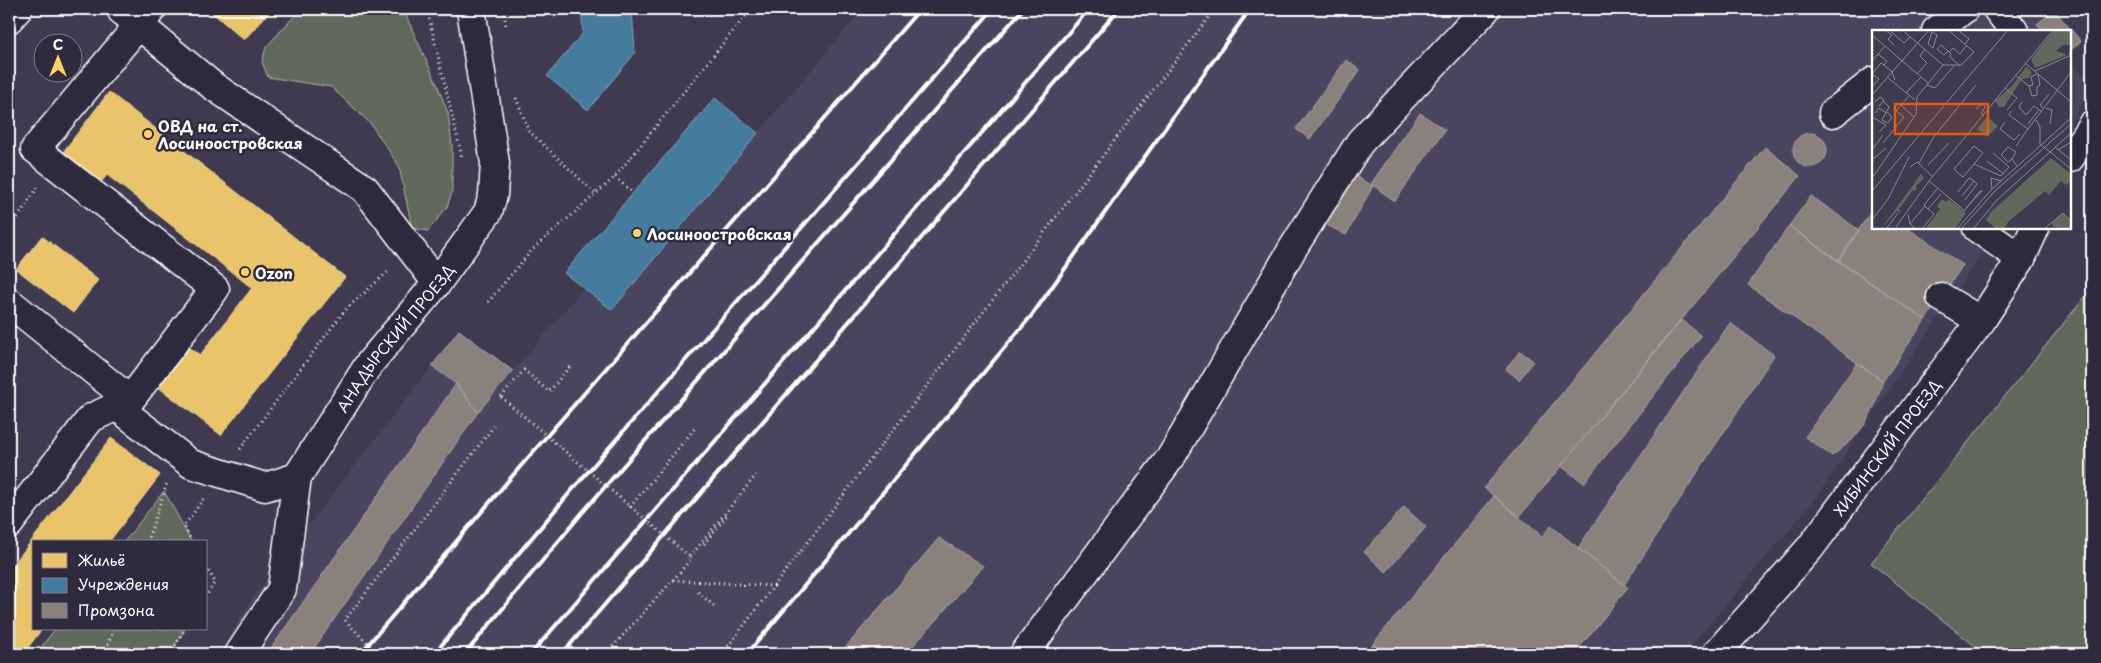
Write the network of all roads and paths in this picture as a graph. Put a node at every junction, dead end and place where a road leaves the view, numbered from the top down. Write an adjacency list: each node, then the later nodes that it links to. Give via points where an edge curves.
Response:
1 (18, 9): 11 (street)
2 (427, 9): 20 (path)
3 (472, 9): 30 (street, АНАДЫРСКИЙ ПРОЕЗД, via 495,163 494,195 488,212)
4 (504, 9): 14 (path)
5 (750, 9): 22 (path)
6 (1215, 9): 51 (path)
7 (1486, 9): 64 (street, via 1360,142 1293,248 1171,457)
8 (1964, 9): 12 (street)
9 (1997, 9): 13 (street)
10 (137, 15): 21 (street, via 35,149); 30 (street, via 213,86 365,189)
11 (9, 19)
12 (1937, 30)
13 (2013, 30)
14 (507, 37)
15 (1872, 83): 17 (street)
16 (514, 92): 24 (path, via 529,131)
17 (1833, 113)
18 (2092, 125): 19 (street)
19 (2071, 156)
20 (464, 162)
21 (53, 163): 27 (path); 36 (street, via 215,289)
22 (615, 177): 23 (path); 24 (path)
23 (633, 193)
24 (596, 194): 33 (path, via 532,250)
25 (1978, 229): 28 (street)
26 (2035, 229): 28 (street, ХИБИНСКИЙ ПРОЕЗД)
27 (9, 230)
28 (2021, 259): 34 (street, ХИБИНСКИЙ ПРОЕЗД)
29 (397, 264): 39 (path, via 345,310)
30 (436, 283): 42 (street, АНАДЫРСКИЙ ПРОЕЗД, via 369,364)
31 (1941, 297): 34 (street)
32 (9, 302): 36 (street)
33 (488, 302)
34 (1981, 322): 57 (street, ХИБИНСКИЙ ПРОЕЗД, via 1810,548)
35 (570, 366): 44 (path, bridge, via 549,392 524,370 501,397)
36 (123, 403): 40 (street); 46 (street, via 90,418)
37 (494, 426): 61 (path, via 345,620)
38 (696, 428): 44 (path)
39 (239, 450)
40 (190, 464): 42 (street, via 265,487); 47 (path, via 166,484)
41 (756, 475): 44 (path, bridge, via 690,557)
42 (297, 477): 60 (street, АНАДЫРСКИЙ ПРОЕЗД, via 282,590)
43 (206, 496): 48 (path, via 184,526)
44 (630, 507)
45 (728, 514): 50 (path)
46 (9, 524)
47 (148, 540)
48 (191, 540)
49 (208, 570): 53 (path, via 215,582)
50 (673, 580): 51 (path); 62 (path)
51 (774, 586): 63 (path)
52 (698, 592): 54 (path)
53 (208, 593)
54 (715, 606)
55 (114, 630): 58 (path)
56 (184, 630): 59 (path)
57 (1721, 653)
58 (104, 654)
59 (170, 654)
60 (239, 654)
61 (382, 654)
62 (606, 654)
63 (722, 654)
64 (1024, 654)

